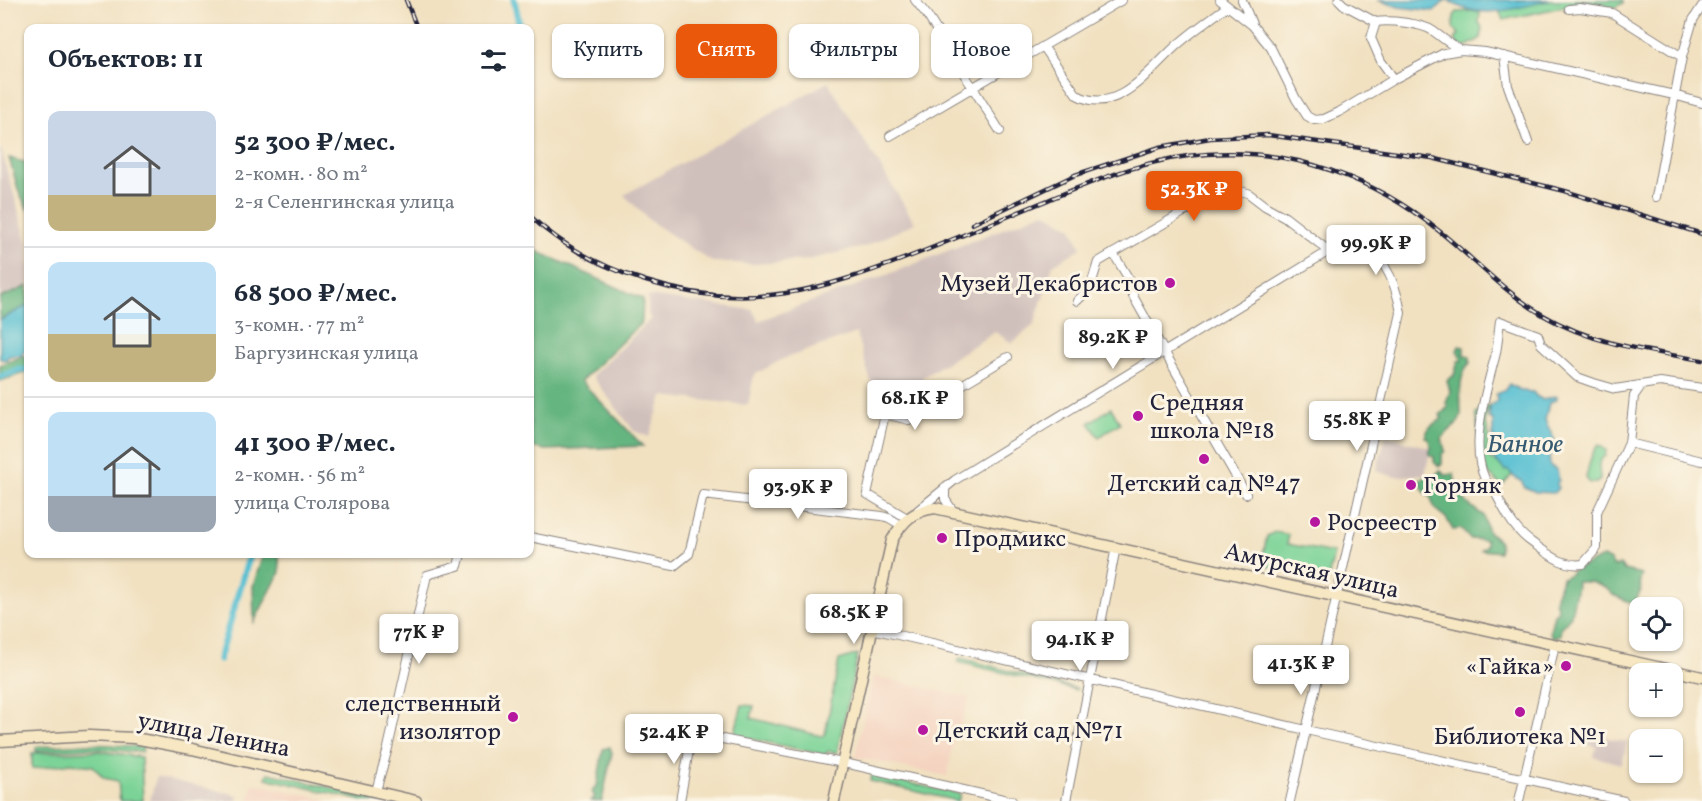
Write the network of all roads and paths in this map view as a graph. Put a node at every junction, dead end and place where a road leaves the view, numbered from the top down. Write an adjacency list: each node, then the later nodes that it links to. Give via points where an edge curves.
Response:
1 (915, 0): 16 (street)
2 (1122, 0): 11 (street)
3 (1220, 0): 6 (street)
4 (1242, 0): 10 (street)
5 (1339, 0): 9 (street)
6 (1228, 6): 10 (street); 11 (street, via 1189,34 1136,85 1114,98 1085,100 1077,95)
7 (1702, 6): 14 (street, via 1693,20)
8 (1569, 9): 14 (street, via 1612,13)
9 (1376, 22): 12 (street, via 1423,26); 15 (street, via 1371,38)
10 (1252, 25): 15 (street, via 1271,48 1306,116 1314,120 1339,112)
11 (1043, 46): 16 (street)
12 (1461, 50): 13 (street); 15 (street, via 1444,53)
13 (1504, 56): 17 (street); 21 (street, via 1508,86)
14 (1682, 57): 17 (street)
15 (1394, 79)
16 (972, 88): 19 (street); 20 (street)
17 (1674, 95): 18 (street); 22 (street)
18 (1702, 103)
19 (1000, 131)
20 (890, 136)
21 (1528, 142)
22 (1656, 197)
23 (1327, 250): 24 (street, via 1286,217 1248,193 1235,190 1182,213); 26 (street); 39 (street, via 1344,244 1368,248 1382,261 1393,281 1401,313)
24 (1113, 253): 25 (street, via 1098,262 1090,288); 26 (street)
25 (1077, 301)
26 (1164, 353): 32 (street); 33 (street)
27 (1008, 357): 35 (street, via 909,420 885,414 867,494)
28 (1641, 386): 29 (street, via 1660,382); 30 (street, via 1634,396); 30 (street, via 1615,389 1577,377 1541,344 1538,335 1500,321 1479,424 1480,459 1485,478 1508,518 1530,541 1564,564 1583,564 1597,548 1597,512)
29 (1702, 388)
30 (1629, 443): 31 (street)
31 (1702, 461)
32 (945, 488): 34 (street, via 945,500); 35 (street)
33 (1246, 494)
34 (953, 511): 35 (main road, Амурская улица, via 935,508); 37 (main road, Амурская улица)
35 (907, 519): 36 (street, Амурская улица, via 703,495 689,554 674,566); 40 (main road, via 892,540)
36 (534, 538)
37 (1116, 547): 39 (main road, Амурская улица); 43 (street)
38 (460, 558): 48 (street, via 458,566 427,575)
39 (1337, 597): 41 (main road, Амурская улица); 44 (street)
40 (872, 629): 43 (street); 46 (main road)
41 (1555, 645): 42 (main road, Амурская улица); 47 (street)
42 (1702, 677)
43 (1091, 679): 44 (street); 53 (street)
44 (1306, 730): 47 (street); 54 (street)
45 (0, 741): 48 (main road, улица Ленина, via 89,736 134,738)
46 (842, 764): 50 (street, via 692,733); 51 (main road); 52 (street)
47 (1524, 779): 55 (street); 56 (street)
48 (376, 790): 49 (main road, улица Ленина)
49 (416, 801)
50 (680, 801)
51 (834, 801)
52 (1012, 801)
53 (1066, 801)
54 (1290, 801)
55 (1519, 801)
56 (1624, 801)

